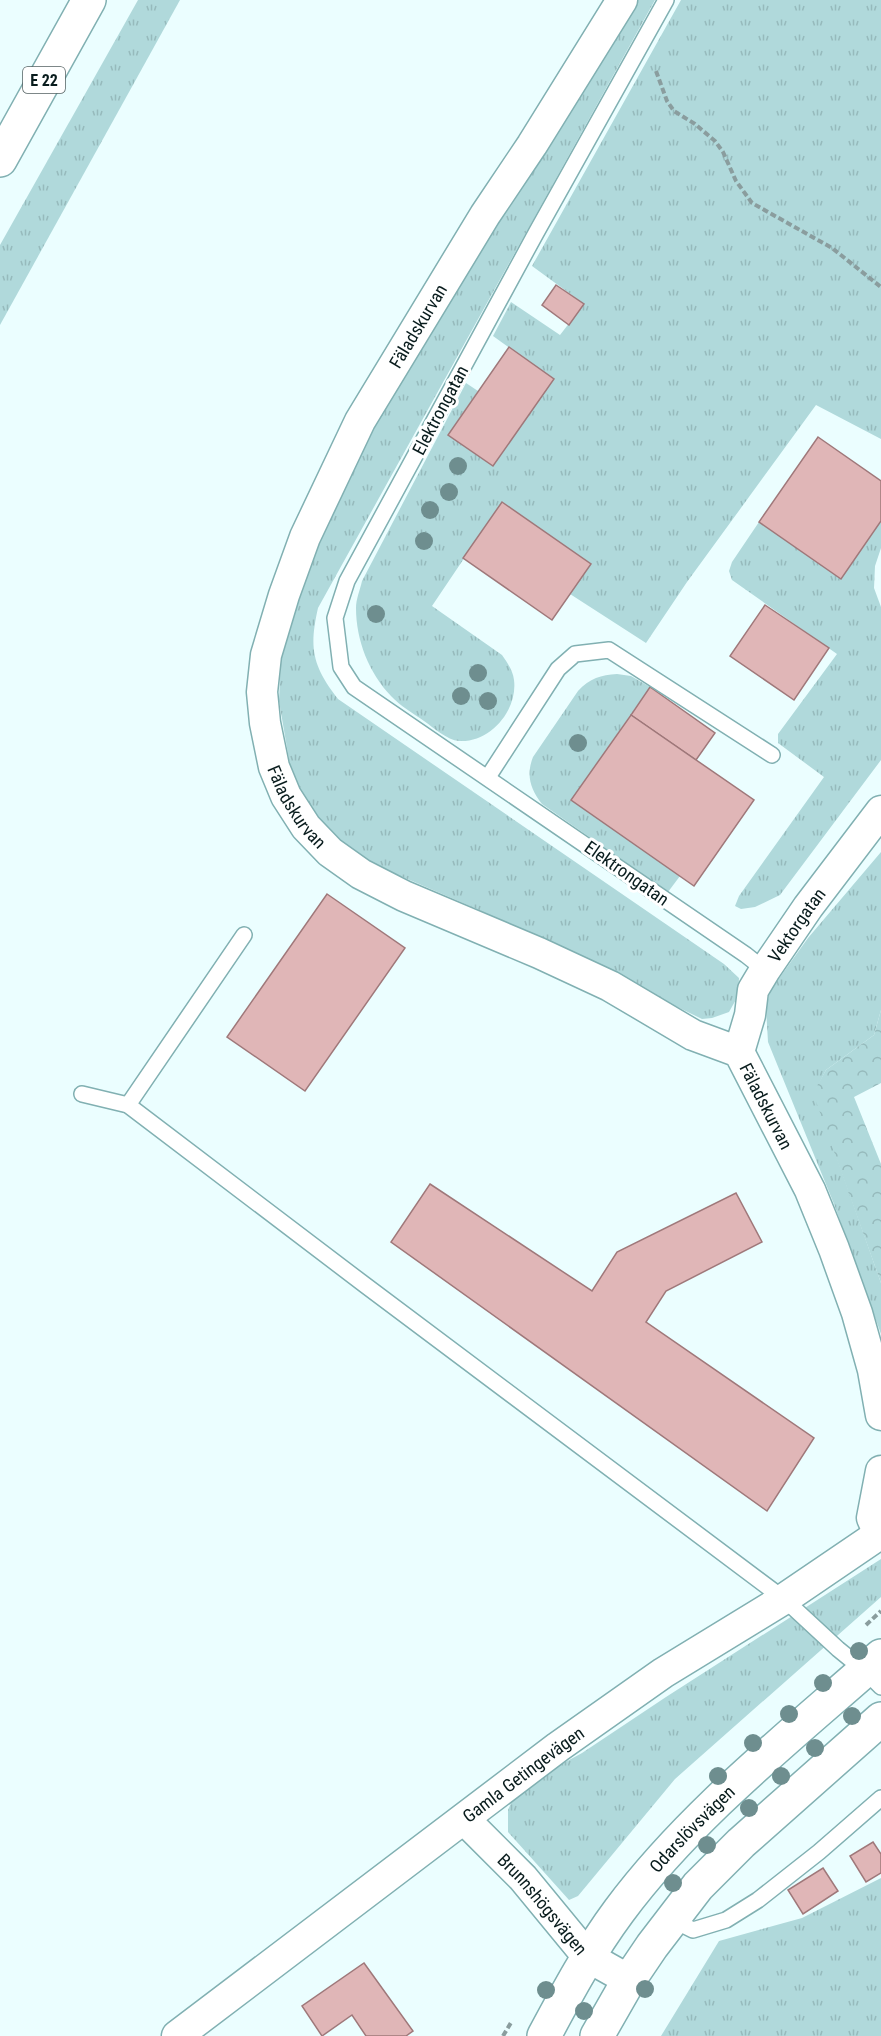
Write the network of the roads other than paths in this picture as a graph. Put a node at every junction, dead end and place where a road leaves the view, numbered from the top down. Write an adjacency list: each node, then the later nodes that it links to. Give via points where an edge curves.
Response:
1 (89, 0): 4 (main road, E 22)
2 (622, 0): 10 (street, Fäladskurvan, via 360,421 305,537 284,595 266,655 262,692 265,723 274,767 286,796 306,827 330,852 361,874 610,986 693,1035)
3 (666, 0): 6 (lane, Elektrongatan, via 347,581 334,618 341,667 354,687)
4 (0, 160)
5 (772, 755): 6 (lane, via 609,650 575,654 558,669)
6 (488, 777): 9 (lane, Elektrongatan)
7 (881, 811): 9 (street, Vektorgatan)
8 (244, 935): 12 (lane)
9 (765, 970): 10 (street, Vektorgatan, via 753,990)
10 (739, 1052): 13 (street, Fäladskurvan, via 810,1190 834,1249 864,1335)
11 (82, 1094): 12 (lane)
12 (128, 1104): 16 (lane)
13 (881, 1415)
14 (881, 1471): 15 (street, via 872,1518)
15 (880, 1533): 16 (street, Gamla Getingevägen)
16 (784, 1599): 17 (lane, via 838,1649); 20 (street, Gamla Getingevägen, via 663,1673)
17 (876, 1671): 22 (main road, Odarslövsvägen, via 716,1803 649,1874)
18 (881, 1719): 21 (main road, via 741,1843 698,1886)
19 (881, 1798): 21 (lane, via 819,1852 726,1920 693,1930)
20 (464, 1819): 22 (street, Brunnshögsvägen, via 523,1878); 24 (street, Gamla Getingevägen)
21 (673, 1920): 23 (main road)
22 (588, 1957): 23 (street, Brunnshögsvägen); 25 (main road, Odarslövsvägen)
23 (628, 1980): 26 (main road)
24 (177, 2036)
25 (544, 2036)
26 (597, 2036)

